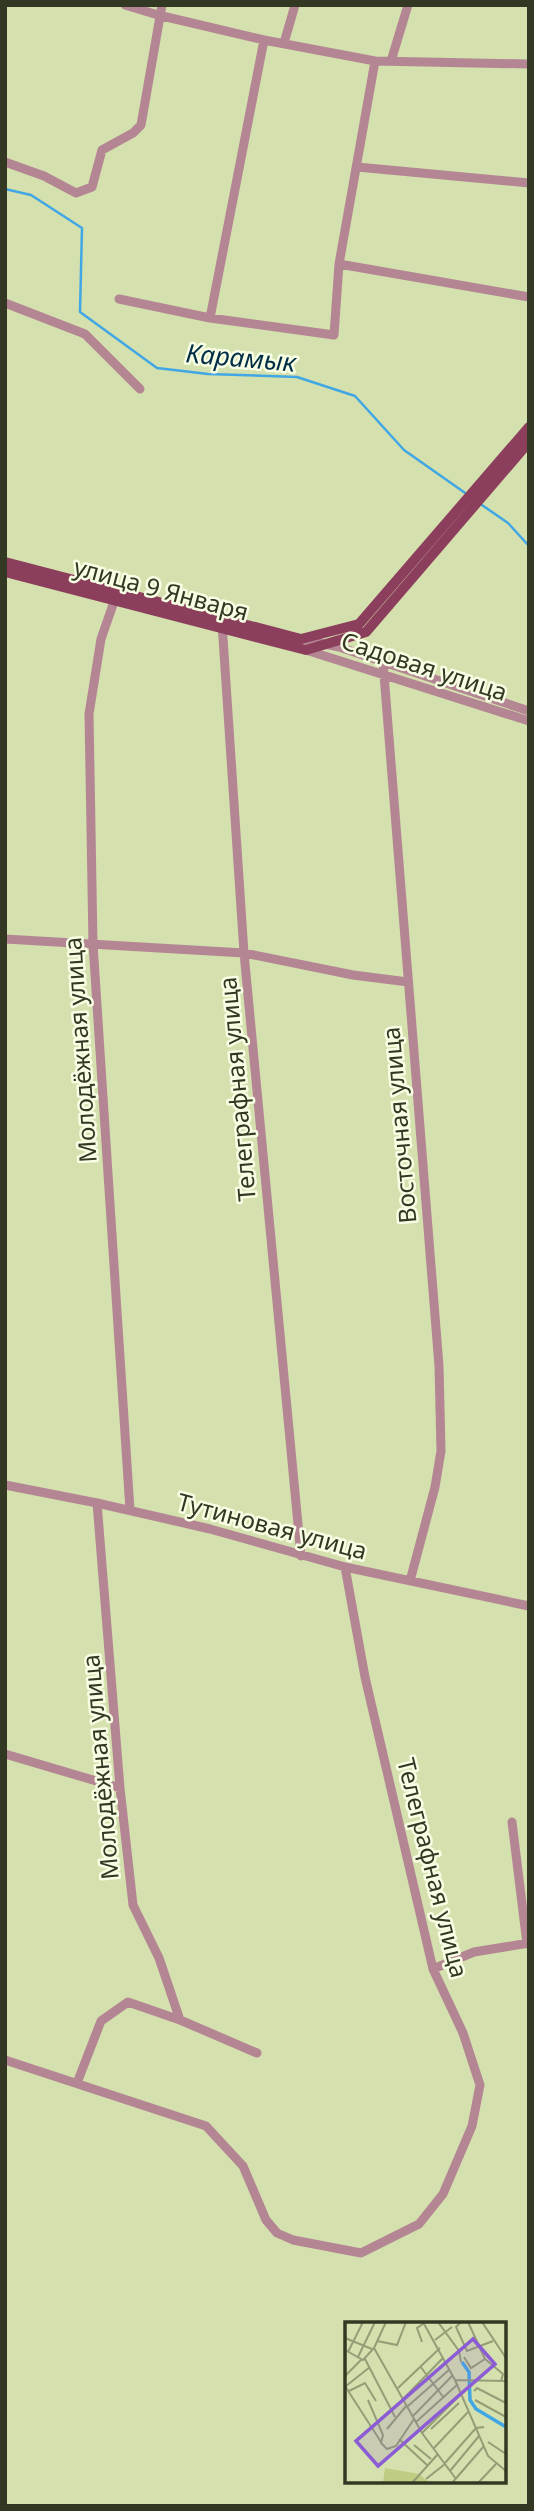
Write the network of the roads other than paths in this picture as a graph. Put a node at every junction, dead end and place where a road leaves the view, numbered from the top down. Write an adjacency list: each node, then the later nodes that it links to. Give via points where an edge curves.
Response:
1 (125, 5): 5 (street)
2 (162, 5): 5 (street)
3 (295, 5): 7 (street)
4 (408, 5): 9 (street)
5 (158, 15): 6 (street); 11 (street, via 141,125 102,150 92,187 76,193)
6 (264, 40): 7 (street); 18 (street)
7 (284, 43): 8 (street)
8 (375, 61): 9 (street); 12 (street)
9 (391, 61): 10 (street)
10 (529, 64)
11 (5, 162)
12 (357, 167): 13 (street); 14 (street)
13 (529, 183)
14 (340, 264): 15 (street); 18 (street, via 334,335)
15 (529, 297)
16 (119, 299): 18 (street)
17 (5, 303): 19 (street, via 85,334)
18 (210, 318)
19 (141, 389)
20 (529, 428): 22 (main road)
21 (529, 442): 22 (main road)
22 (489, 483): 23 (main road)
23 (457, 520): 28 (main road, via 359,624); 29 (main road, via 366,632)
24 (5, 562): 26 (main road, улица 9 Января)
25 (5, 572): 26 (main road, улица 9 Января)
26 (116, 595): 27 (main road, улица 9 Января); 35 (street, Молодёжная улица, via 101,639 89,714)
27 (222, 623): 28 (main road, улица 9 Января); 36 (street, Телеграфная улица)
28 (304, 645): 29 (main road); 31 (street, Садовая улица)
29 (325, 645): 30 (street, Садовая улица)
30 (383, 662): 31 (street, Восточная улица); 32 (street, Садовая улица)
31 (384, 673): 33 (street, Садовая улица); 37 (street, Восточная улица)
32 (529, 711)
33 (529, 721)
34 (5, 939): 35 (street)
35 (93, 944): 36 (street); 40 (street, Молодёжная улица)
36 (244, 953): 37 (street); 41 (street, Телеграфная улица)
37 (408, 982): 43 (street, Восточная улица, via 439,1366 441,1451)
38 (5, 1485): 39 (street, Тутиновая улица)
39 (97, 1503): 40 (street, Тутиновая улица); 46 (street, Молодёжная улица)
40 (130, 1510): 41 (street, Тутиновая улица)
41 (301, 1556): 42 (street, Тутиновая улица)
42 (345, 1567): 43 (street, Тутиновая улица); 49 (street, Телеграфная улица, via 365,1677)
43 (410, 1581): 44 (street, Тутиновая улица)
44 (529, 1606)
45 (5, 1754): 46 (street)
46 (120, 1788): 50 (street, Молодёжная улица, via 133,1905 159,1958)
47 (512, 1822): 48 (street)
48 (528, 1943): 49 (street, via 474,1952)
49 (433, 1969): 53 (street, Телеграфная улица, via 463,2033 480,2085 472,2126 443,2194 419,2224 361,2253 277,2233 266,2220 243,2166 206,2126)
50 (180, 2020): 51 (street); 53 (street, via 128,2001 101,2021)
51 (257, 2053)
52 (5, 2060): 53 (street, Телеграфная улица)
53 (77, 2083)

